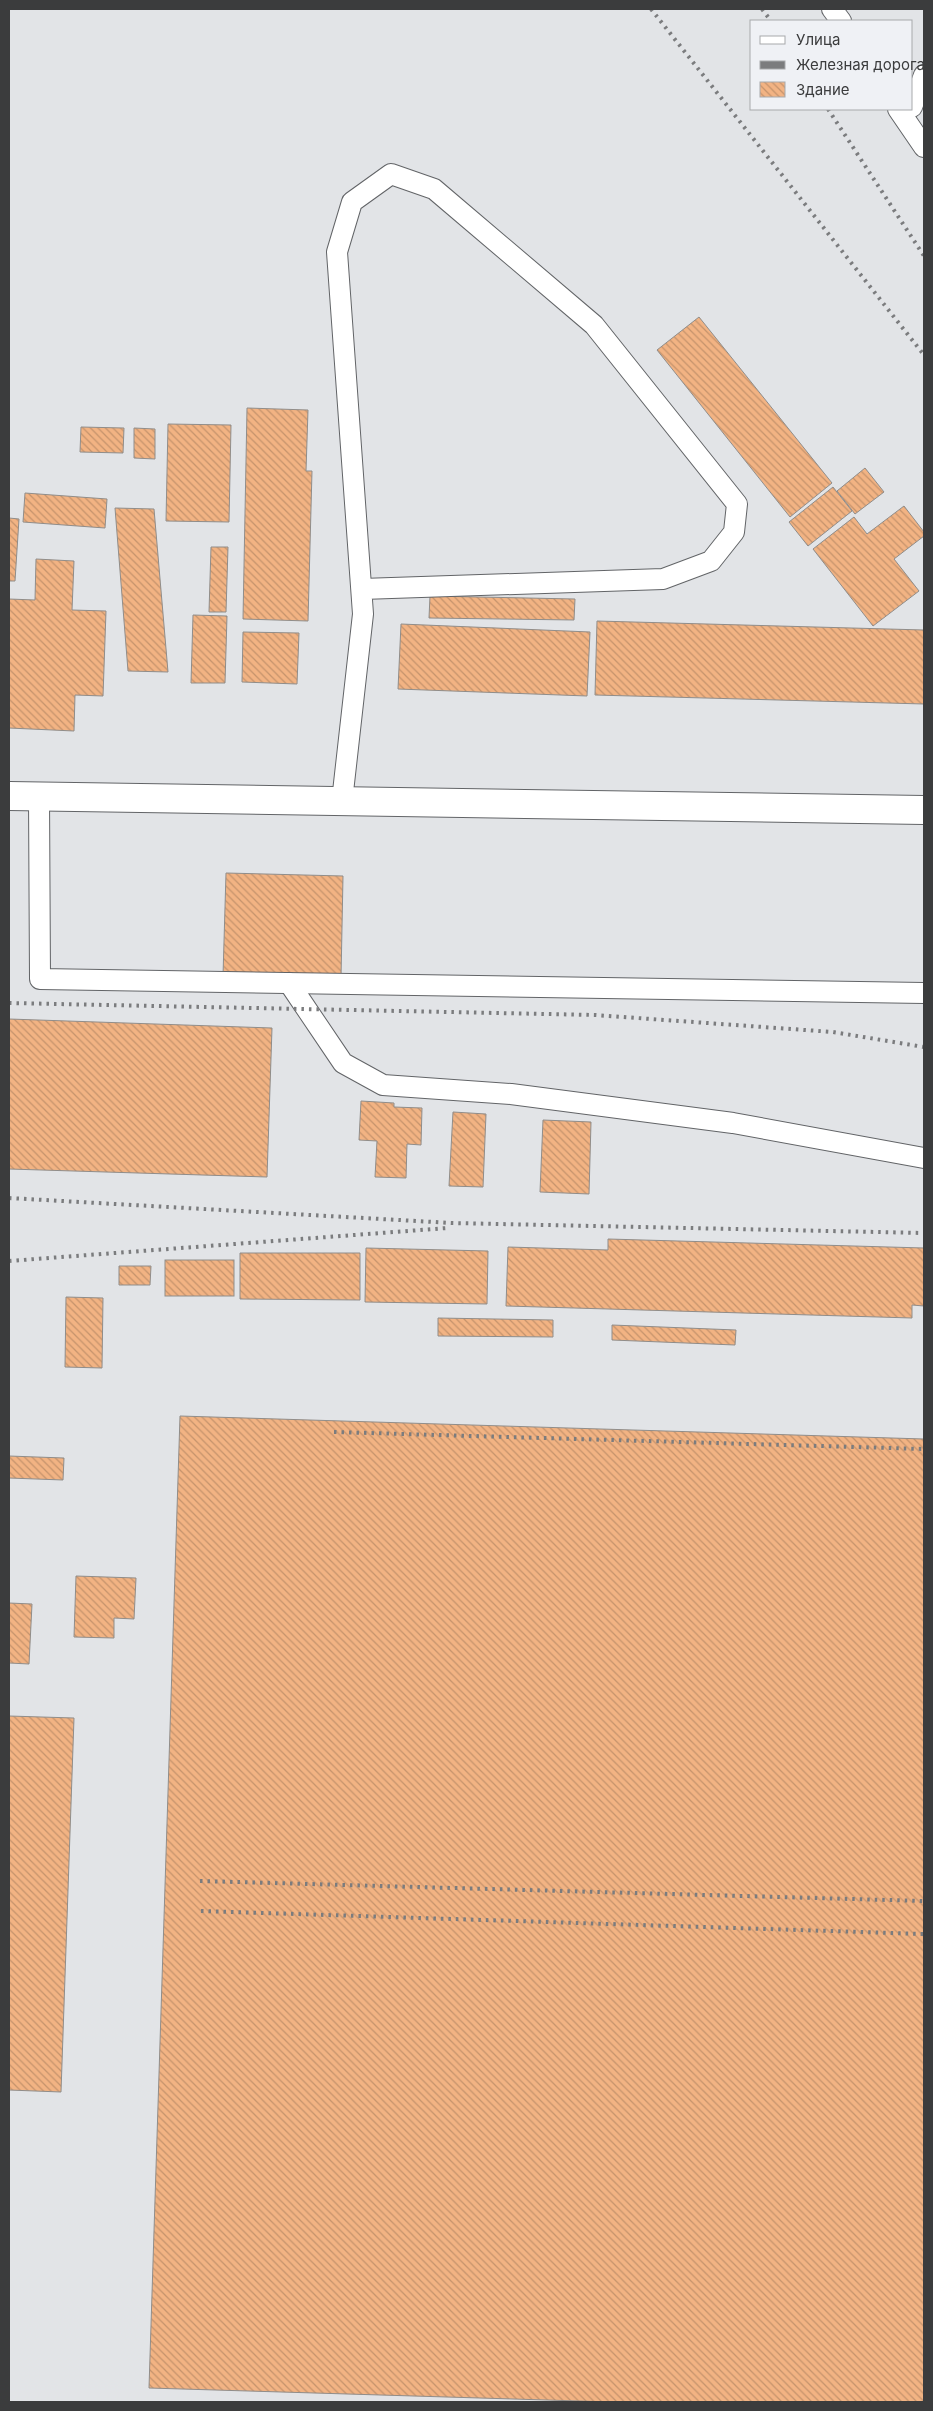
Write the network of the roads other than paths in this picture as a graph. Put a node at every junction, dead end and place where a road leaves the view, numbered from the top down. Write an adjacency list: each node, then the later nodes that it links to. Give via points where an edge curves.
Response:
1 (832, 9): 2 (lane)
2 (840, 20)
3 (924, 75): 4 (lane)
4 (913, 99)
5 (907, 112): 6 (lane)
6 (924, 147)
7 (362, 589): 7 (lane, via 337,252 352,202 391,174 434,189 594,325 737,504 734,532 711,561 663,579); 10 (lane, via 363,614)
8 (9, 796): 9 (street)
9 (39, 797): 10 (street); 12 (lane, via 40,979)
10 (342, 801): 11 (street)
11 (924, 810)
12 (289, 982): 13 (lane); 14 (lane, via 343,1063 383,1085 511,1094 733,1123)
13 (924, 993)
14 (924, 1158)

